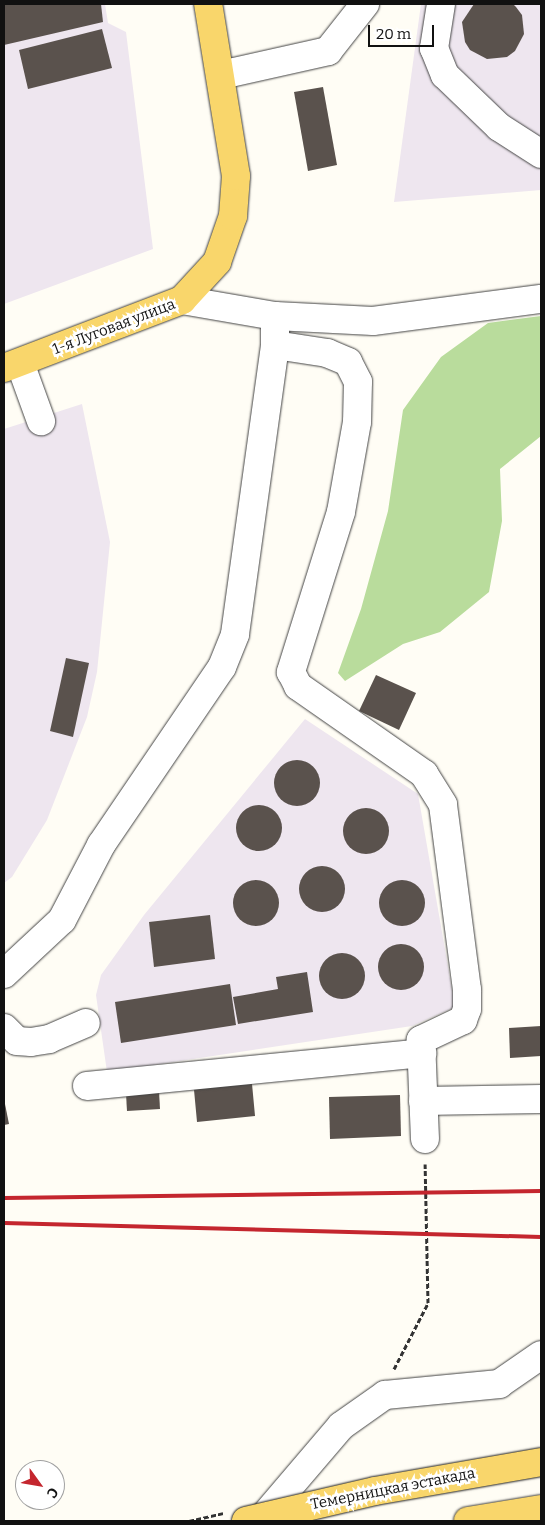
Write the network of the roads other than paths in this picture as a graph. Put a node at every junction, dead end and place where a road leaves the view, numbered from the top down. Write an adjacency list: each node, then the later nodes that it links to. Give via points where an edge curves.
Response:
1 (208, 4): 4 (main road, 1-я Луговая улица)
2 (365, 4): 4 (street, via 328,52)
3 (441, 4): 5 (street, via 434,48 445,75 499,126)
4 (220, 75): 7 (main road, 1-я Луговая улица, via 236,176 233,216 217,262)
5 (541, 154)
6 (541, 299): 8 (street, via 373,320)
7 (182, 300): 8 (street); 10 (main road, 1-я Луговая улица)
8 (275, 316): 9 (street)
9 (275, 345): 12 (street, via 235,634 222,667 101,845 62,920); 15 (street, via 326,353 348,362 358,382 357,422 341,512 291,672 298,686 424,774 443,805 467,1009 464,1020 421,1040)
10 (12, 365): 11 (street)
11 (41, 421)
12 (4, 974)
13 (86, 1023): 14 (street, via 49,1039 31,1042 18,1041)
14 (4, 1028)
15 (422, 1053): 16 (street); 18 (street)
16 (87, 1086)
17 (541, 1099): 18 (street)
18 (423, 1100): 19 (street)
19 (424, 1139)
20 (541, 1355): 24 (street, via 499,1384 385,1396 340,1426)
21 (541, 1462): 23 (main road, Темерницкая эстакада, bridge, via 375,1491)
22 (541, 1509): 25 (main road)
23 (246, 1521)
24 (260, 1521)
25 (468, 1521)

